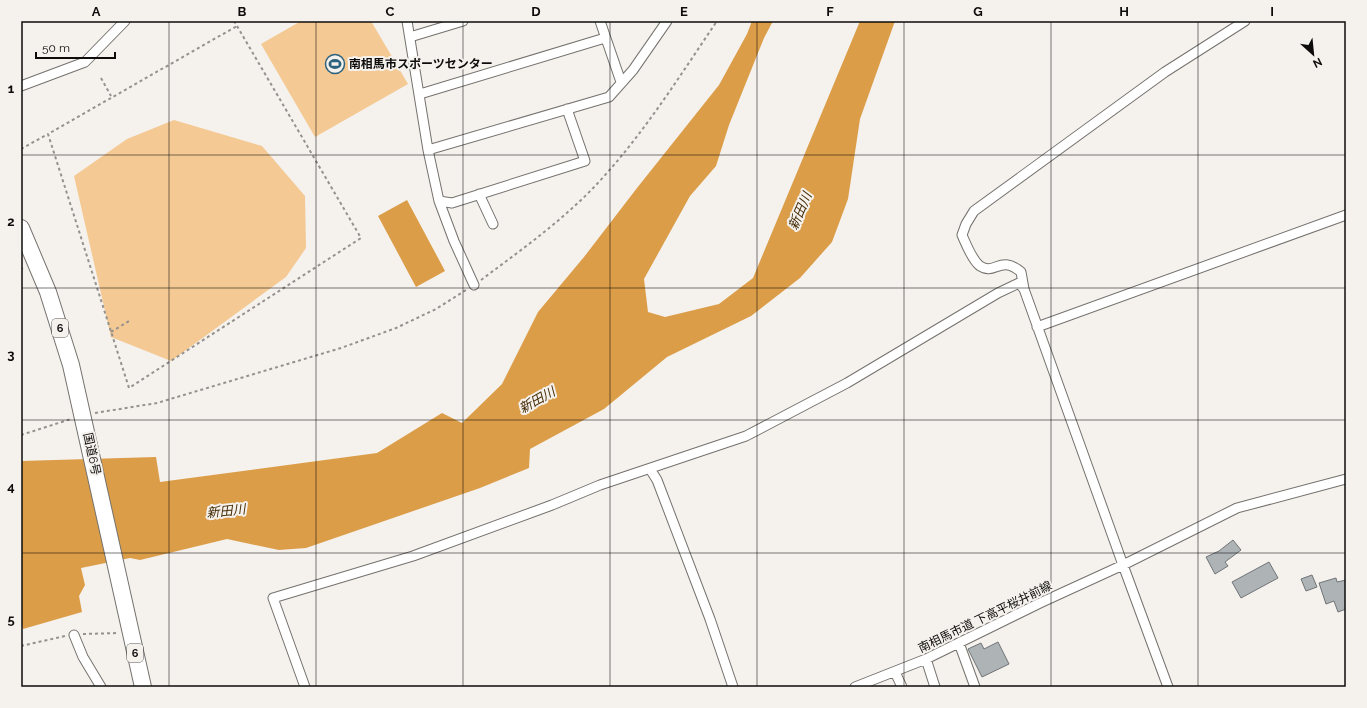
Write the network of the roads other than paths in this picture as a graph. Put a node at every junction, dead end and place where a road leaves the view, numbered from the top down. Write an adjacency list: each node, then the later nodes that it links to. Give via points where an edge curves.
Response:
1 (125, 21): 10 (street, via 85,62)
2 (407, 21): 7 (street)
3 (463, 21): 7 (street)
4 (600, 21): 8 (street)
5 (666, 21): 9 (street, via 633,70)
6 (1245, 21): 20 (street, via 1165,72 974,211 962,235 971,254 979,265 985,268 1012,265 1021,272)
7 (410, 37): 11 (street)
8 (605, 38): 9 (street); 11 (street)
9 (621, 82): 12 (street, via 609,97)
10 (21, 86)
11 (420, 94): 13 (street)
12 (567, 109): 13 (street); 14 (street, via 585,161)
13 (428, 150): 15 (street)
14 (479, 194): 15 (street, via 452,203); 17 (street)
15 (439, 201): 19 (street)
16 (1346, 214): 21 (street)
17 (493, 224)
18 (21, 228): 30 (highway, 国道6号 / 6, via 54,307 71,365 87,433 123,626)
19 (474, 285)
20 (1024, 289): 21 (street); 22 (street, via 1019,283 998,293 847,383 746,436)
21 (1037, 327): 24 (street)
22 (650, 469): 31 (street, via 600,485 413,556 274,598); 32 (street, via 657,480)
23 (1346, 479): 24 (street, 南相馬市道 下高平桜井前線, via 1236,508)
24 (1123, 564): 26 (street, 南相馬市道 下高平桜井前線); 37 (street)
25 (74, 634): 29 (street, via 83,657)
26 (959, 643): 27 (street, 南相馬市道 下高平桜井前線); 36 (street)
27 (926, 659): 28 (street, 南相馬市道 下高平桜井前線); 35 (street)
28 (895, 672): 33 (street, 南相馬市道 下高平桜井前線); 34 (street)
29 (101, 687)
30 (143, 687)
31 (305, 687)
32 (733, 687)
33 (855, 687)
34 (902, 687)
35 (935, 687)
36 (975, 687)
37 (1168, 687)

